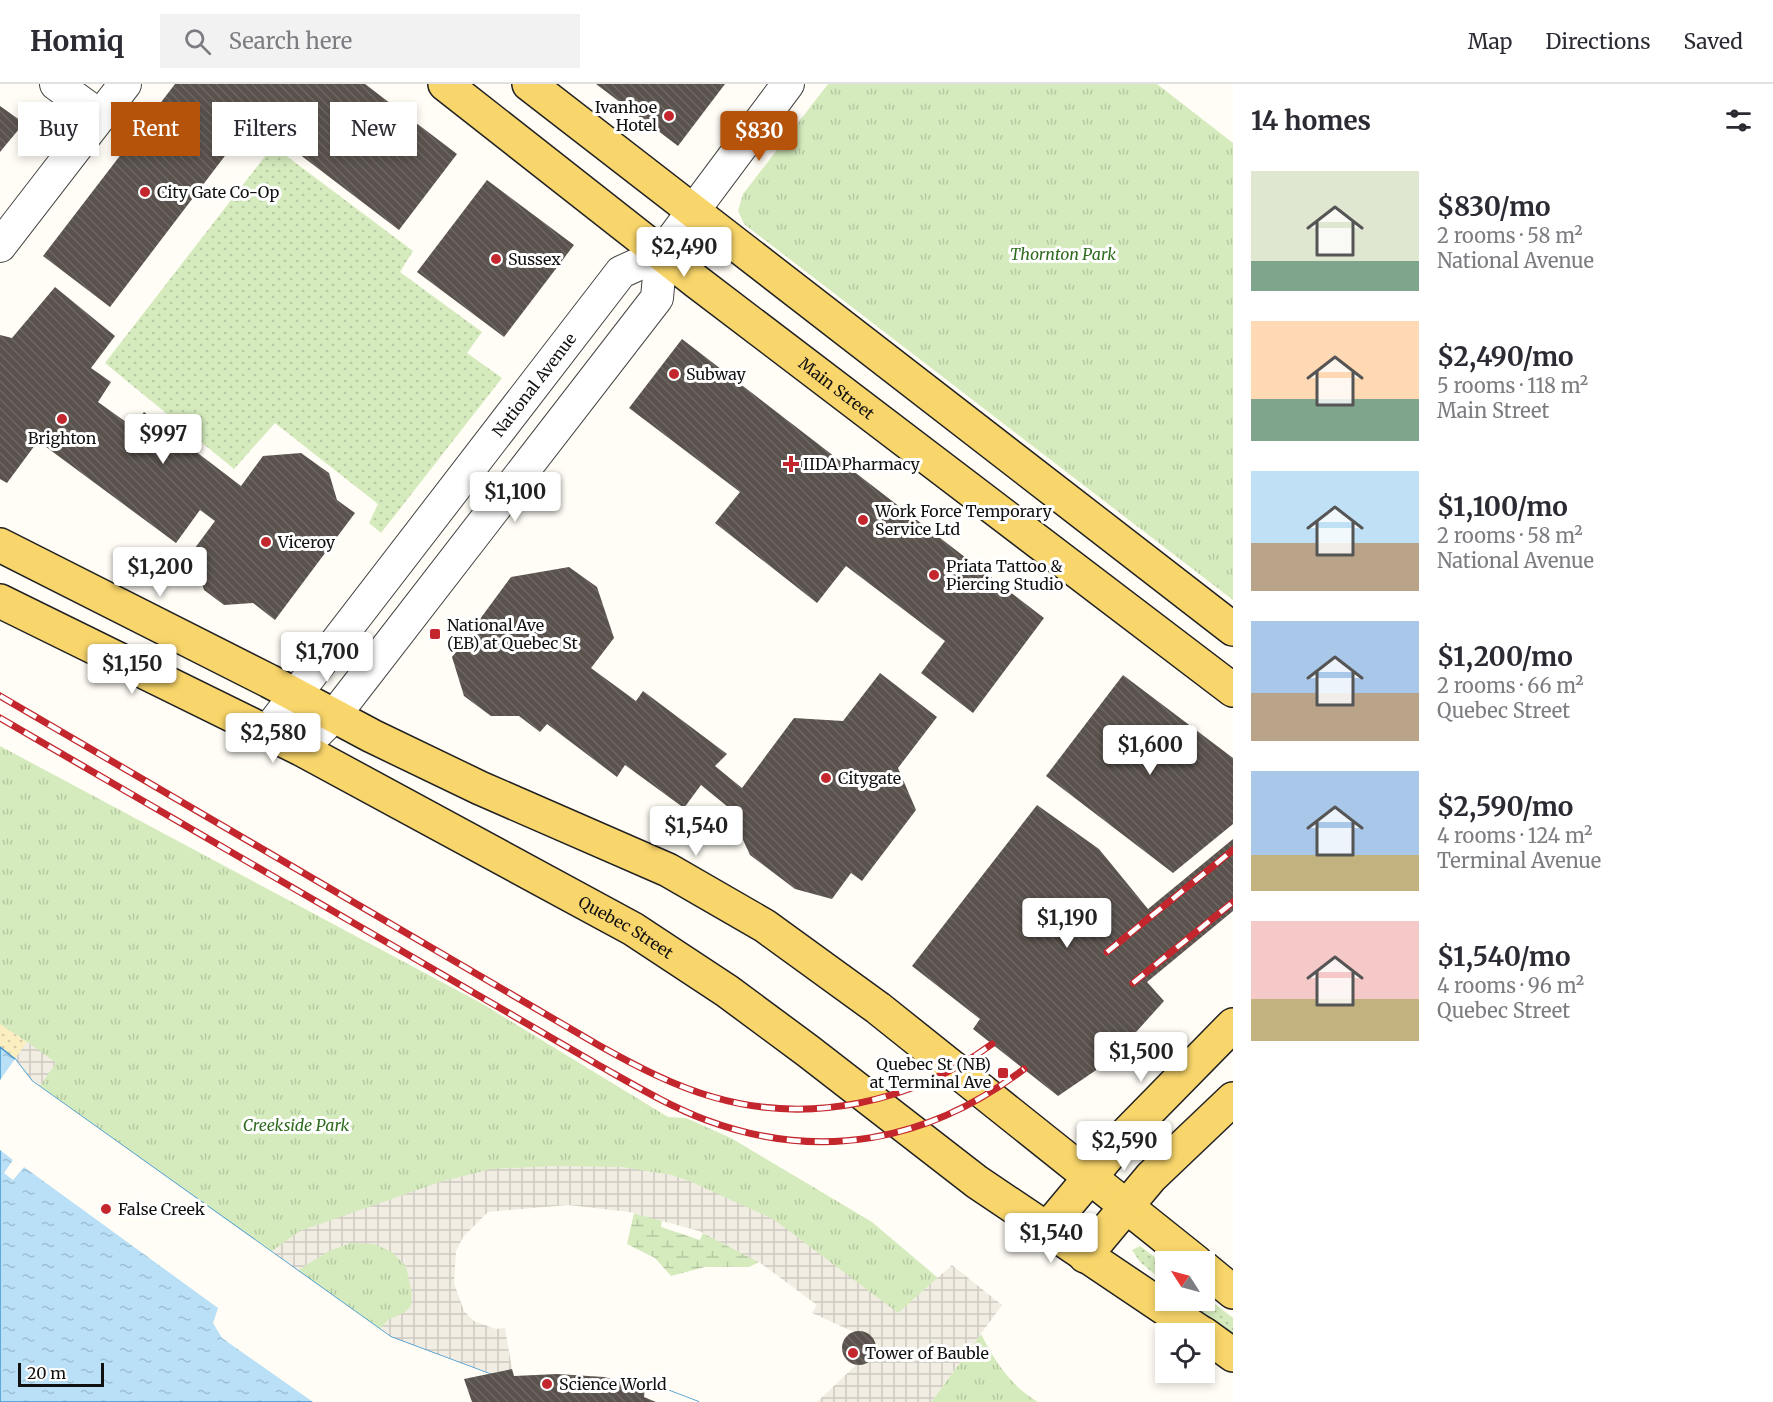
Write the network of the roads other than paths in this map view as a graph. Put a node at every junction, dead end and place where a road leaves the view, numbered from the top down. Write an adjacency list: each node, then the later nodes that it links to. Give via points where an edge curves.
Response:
1 (56, 84): 6 (street)
2 (125, 84): 6 (street)
3 (445, 84): 9 (main road, Main Street)
4 (529, 84): 7 (main road)
5 (788, 84): 7 (street)
6 (100, 116): 8 (street)
7 (691, 211): 9 (street); 12 (main road)
8 (0, 246)
9 (661, 254): 13 (main road, Main Street); 14 (street, National Avenue, via 621,272); 15 (street, via 657,298)
10 (0, 545): 14 (main road)
11 (0, 602): 16 (main road, Quebec Street)
12 (1233, 629)
13 (1233, 690)
14 (295, 695): 15 (main road); 16 (street, National Avenue)
15 (334, 717): 17 (street); 20 (main road, via 480,788 668,870 765,926 878,1008)
16 (267, 732): 17 (main road, Quebec Street)
17 (301, 749): 22 (main road, Quebec Street, via 633,929 727,992 976,1182)
18 (1233, 1025): 20 (main road, via 1128,1132)
19 (1233, 1099): 21 (main road)
20 (1090, 1178): 21 (main road); 22 (main road)
21 (1126, 1206): 23 (main road); 24 (main road)
22 (1046, 1230): 24 (main road, Quebec Street)
23 (1182, 1251)
24 (1085, 1256): 27 (main road, Quebec Street)
25 (1215, 1277): 26 (main road)
26 (1233, 1292)
27 (1187, 1323)
28 (1215, 1342): 29 (main road, Quebec Street)
29 (1233, 1355)

